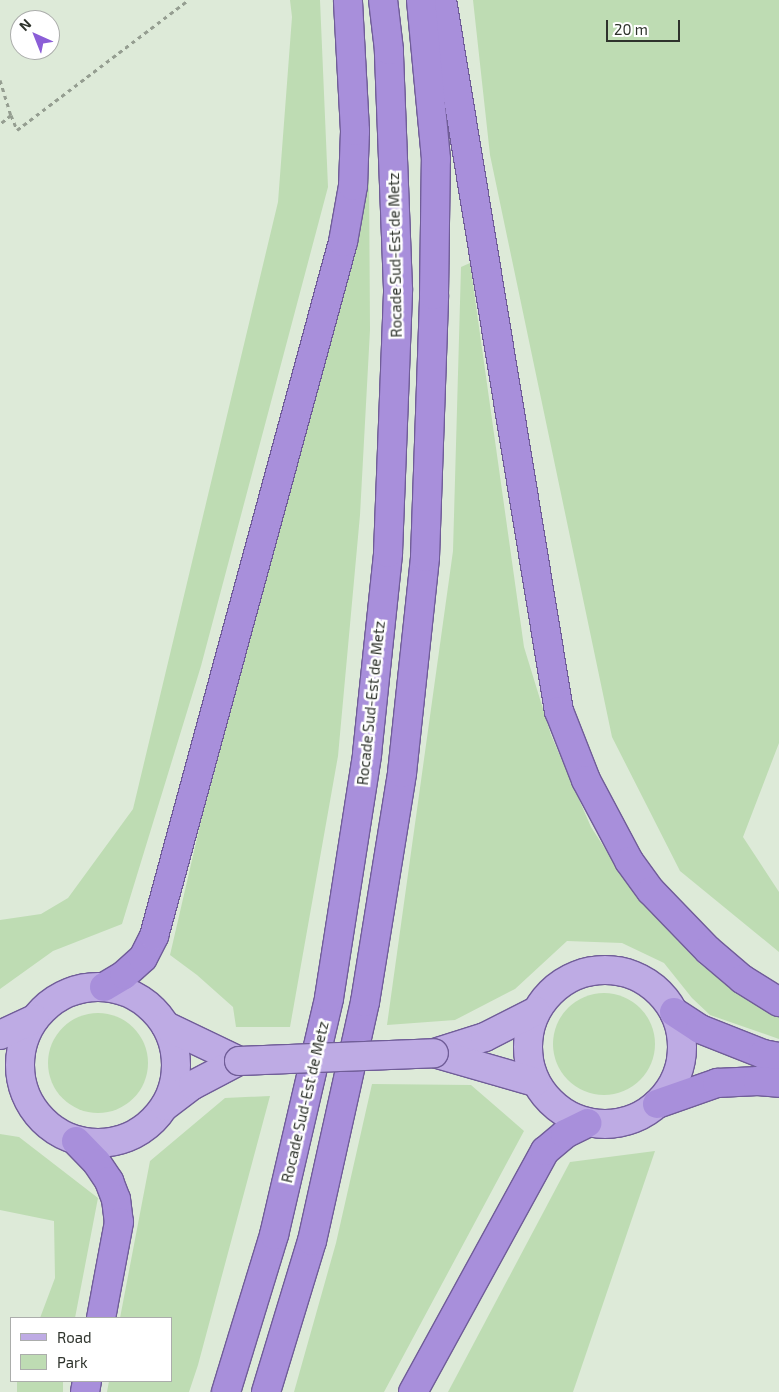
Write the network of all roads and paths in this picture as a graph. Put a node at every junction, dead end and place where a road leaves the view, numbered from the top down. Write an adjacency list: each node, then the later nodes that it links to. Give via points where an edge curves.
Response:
1 (188, 0): 7 (path, via 17,130)
2 (348, 0): 9 (highway, via 355,131 353,186 343,242 154,936 143,958)
3 (383, 0): 28 (highway, Rocade Sud-Est de Metz, via 389,50 398,289 388,553 368,754 329,998 274,1234)
4 (421, 0): 29 (highway, via 436,159 434,285 425,557 402,772 364,1002 312,1241)
5 (442, 0): 10 (highway, via 559,711 586,780 629,861 651,891 708,950 742,979)
6 (0, 80): 7 (path)
7 (11, 115): 8 (path)
8 (0, 124)
9 (104, 987): 13 (main road, via 84,988 65,994 49,1004); 14 (main road, via 128,993 150,1006)
10 (779, 1002)
11 (536, 1011): 12 (main road, via 546,996 578,974 615,970 633,974 650,983); 16 (main road, via 485,1037); 19 (main road, via 529,1028 527,1047 529,1065)
12 (674, 1012): 17 (highway, via 700,1029 763,1054); 23 (main road, via 682,1036 681,1060 673,1084)
13 (35, 1019): 15 (main road); 22 (main road, via 24,1038 20,1059 21,1081)
14 (166, 1026): 18 (main road); 24 (main road, via 176,1052 175,1080)
15 (0, 1035)
16 (434, 1053): 18 (main road, bridge); 19 (main road)
17 (779, 1057)
18 (239, 1062): 24 (main road, via 193,1085)
19 (536, 1082): 25 (main road, via 558,1108)
20 (779, 1083): 23 (highway, via 717,1083)
21 (0, 1084): 22 (main road)
22 (28, 1102): 26 (main road, via 51,1128)
23 (657, 1104): 25 (main road, via 625,1122)
24 (165, 1106): 26 (main road, via 148,1126 126,1139 102,1144)
25 (588, 1123): 30 (highway, via 565,1134 546,1151)
26 (76, 1141): 27 (highway, via 110,1180 116,1199 119,1222)
27 (101, 1317)
28 (226, 1392)
29 (266, 1392)
30 (413, 1392)

